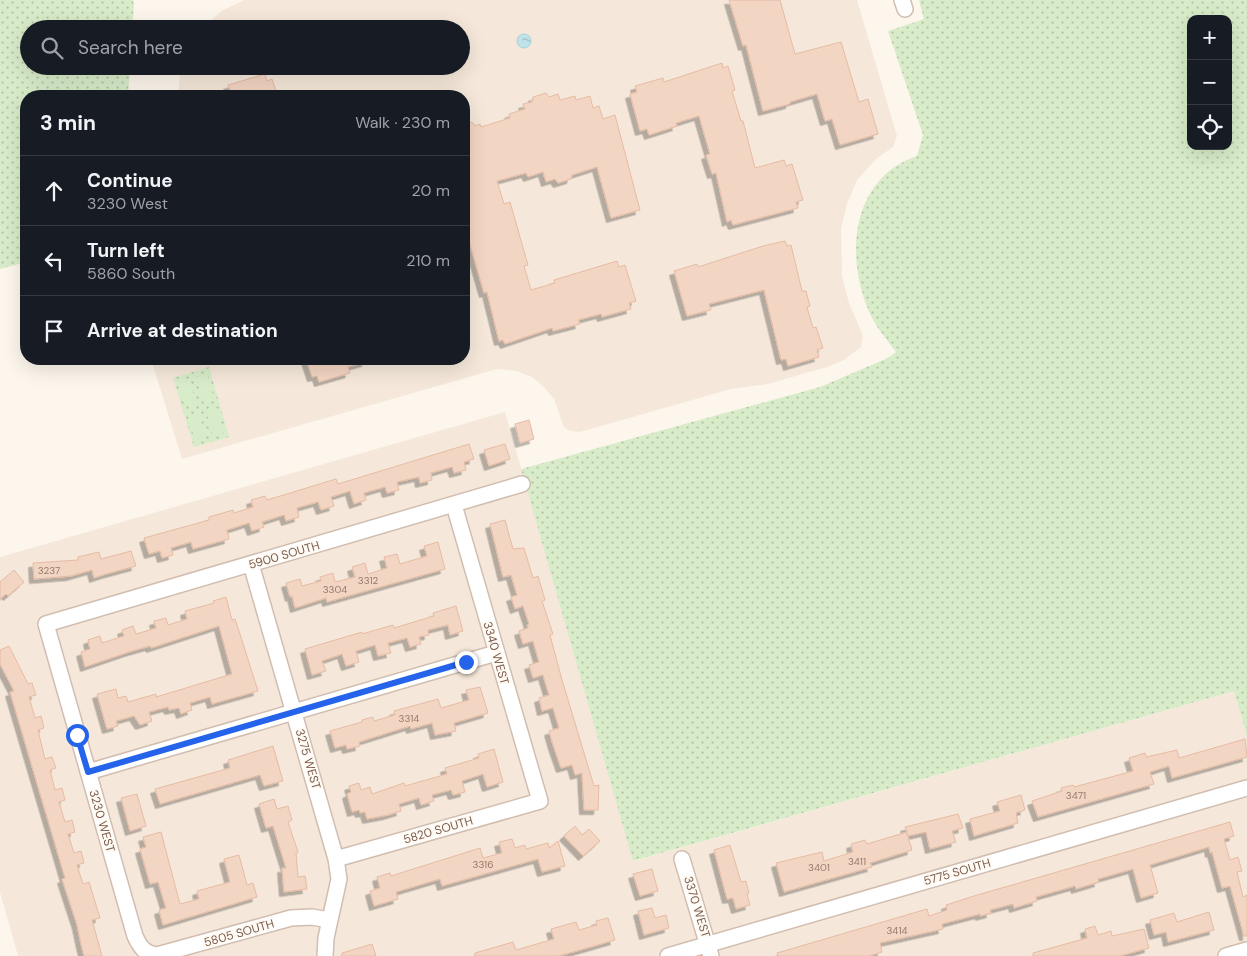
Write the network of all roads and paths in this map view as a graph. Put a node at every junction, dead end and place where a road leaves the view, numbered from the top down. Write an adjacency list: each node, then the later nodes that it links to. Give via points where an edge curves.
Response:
1 (522, 484): 2 (street, 5900 SOUTH)
2 (454, 505): 3 (street, 5900 SOUTH); 5 (street, 3340 WEST)
3 (251, 564): 4 (street, 5900 SOUTH); 6 (street, 3275 WEST)
4 (46, 624): 7 (street, 3230 WEST)
5 (496, 653): 6 (street); 9 (street, 3340 WEST)
6 (294, 711): 7 (street); 10 (street, 3275 WEST)
7 (88, 772): 15 (street, 3230 WEST, via 135,936)
8 (1247, 788): 13 (street, 5775 SOUTH)
9 (540, 801): 10 (street, 5820 SOUTH)
10 (336, 859): 12 (street, 3275 WEST, via 339,878)
11 (682, 859): 13 (street, 3370 WEST)
12 (329, 920): 15 (street, 5805 SOUTH, via 312,916 291,918 166,954); 16 (street, 3275 WEST)
13 (710, 950): 17 (street, 5775 SOUTH)
14 (1247, 950): 18 (street)
15 (149, 955)
16 (325, 956)
17 (668, 956)
18 (1226, 956)

